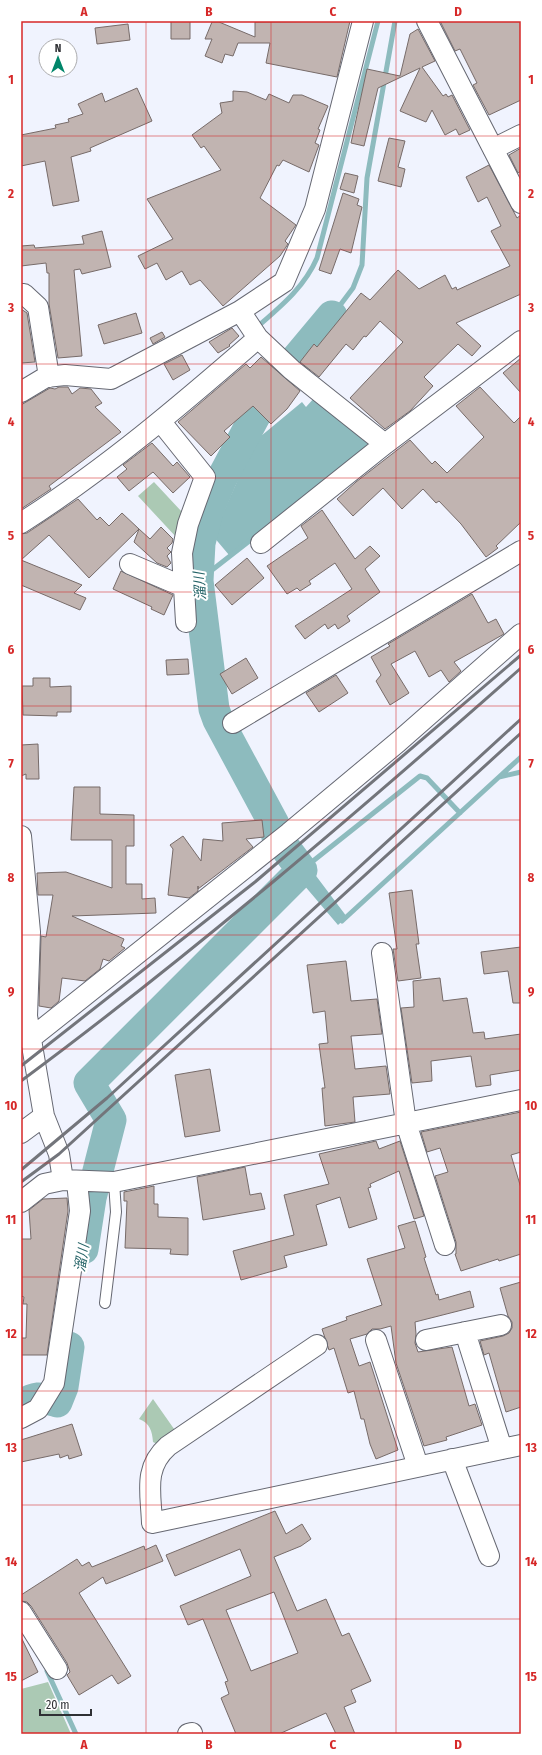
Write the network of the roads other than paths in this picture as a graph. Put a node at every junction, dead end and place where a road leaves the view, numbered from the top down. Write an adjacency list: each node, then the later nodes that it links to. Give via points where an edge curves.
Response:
1 (363, 21): 7 (street, via 315,210 284,282)
2 (427, 21): 4 (street)
3 (521, 135): 4 (street)
4 (493, 149): 5 (street)
5 (521, 203)
6 (21, 294): 10 (street, via 38,307)
7 (244, 316): 8 (street); 10 (street, via 111,379 65,375)
8 (258, 338): 12 (street); 13 (street, via 292,370)
9 (521, 341): 13 (street)
10 (49, 377): 11 (street)
11 (21, 392)
12 (161, 422): 14 (street); 18 (street, via 205,477 188,524 184,546)
13 (385, 444): 15 (street)
14 (21, 523)
15 (261, 543)
16 (521, 551): 21 (street)
17 (130, 564): 18 (street)
18 (184, 587): 19 (street)
19 (186, 622)
20 (521, 634): 24 (street, via 404,737 289,833)
21 (233, 723)
22 (21, 836): 24 (street, via 30,932 27,1016)
23 (382, 953): 27 (street)
24 (30, 1040): 26 (street)
25 (521, 1100): 27 (street)
26 (44, 1116): 28 (street); 29 (street, via 60,1154)
27 (406, 1123): 29 (street); 31 (street)
28 (21, 1133)
29 (88, 1182): 30 (street, via 44,1184); 32 (lane, via 116,1212); 38 (street, via 80,1211 54,1383)
30 (21, 1202)
31 (445, 1245)
32 (105, 1303)
33 (501, 1324): 34 (street)
34 (465, 1332): 36 (street); 40 (street)
35 (376, 1340): 42 (street)
36 (426, 1340)
37 (317, 1346): 42 (street, via 168,1446 158,1456 151,1471 152,1523)
38 (35, 1407)
39 (521, 1445): 40 (street)
40 (502, 1448): 41 (street)
41 (452, 1459): 42 (street); 43 (street)
42 (418, 1466)
43 (489, 1556)
44 (21, 1612): 45 (street)
45 (57, 1669)

